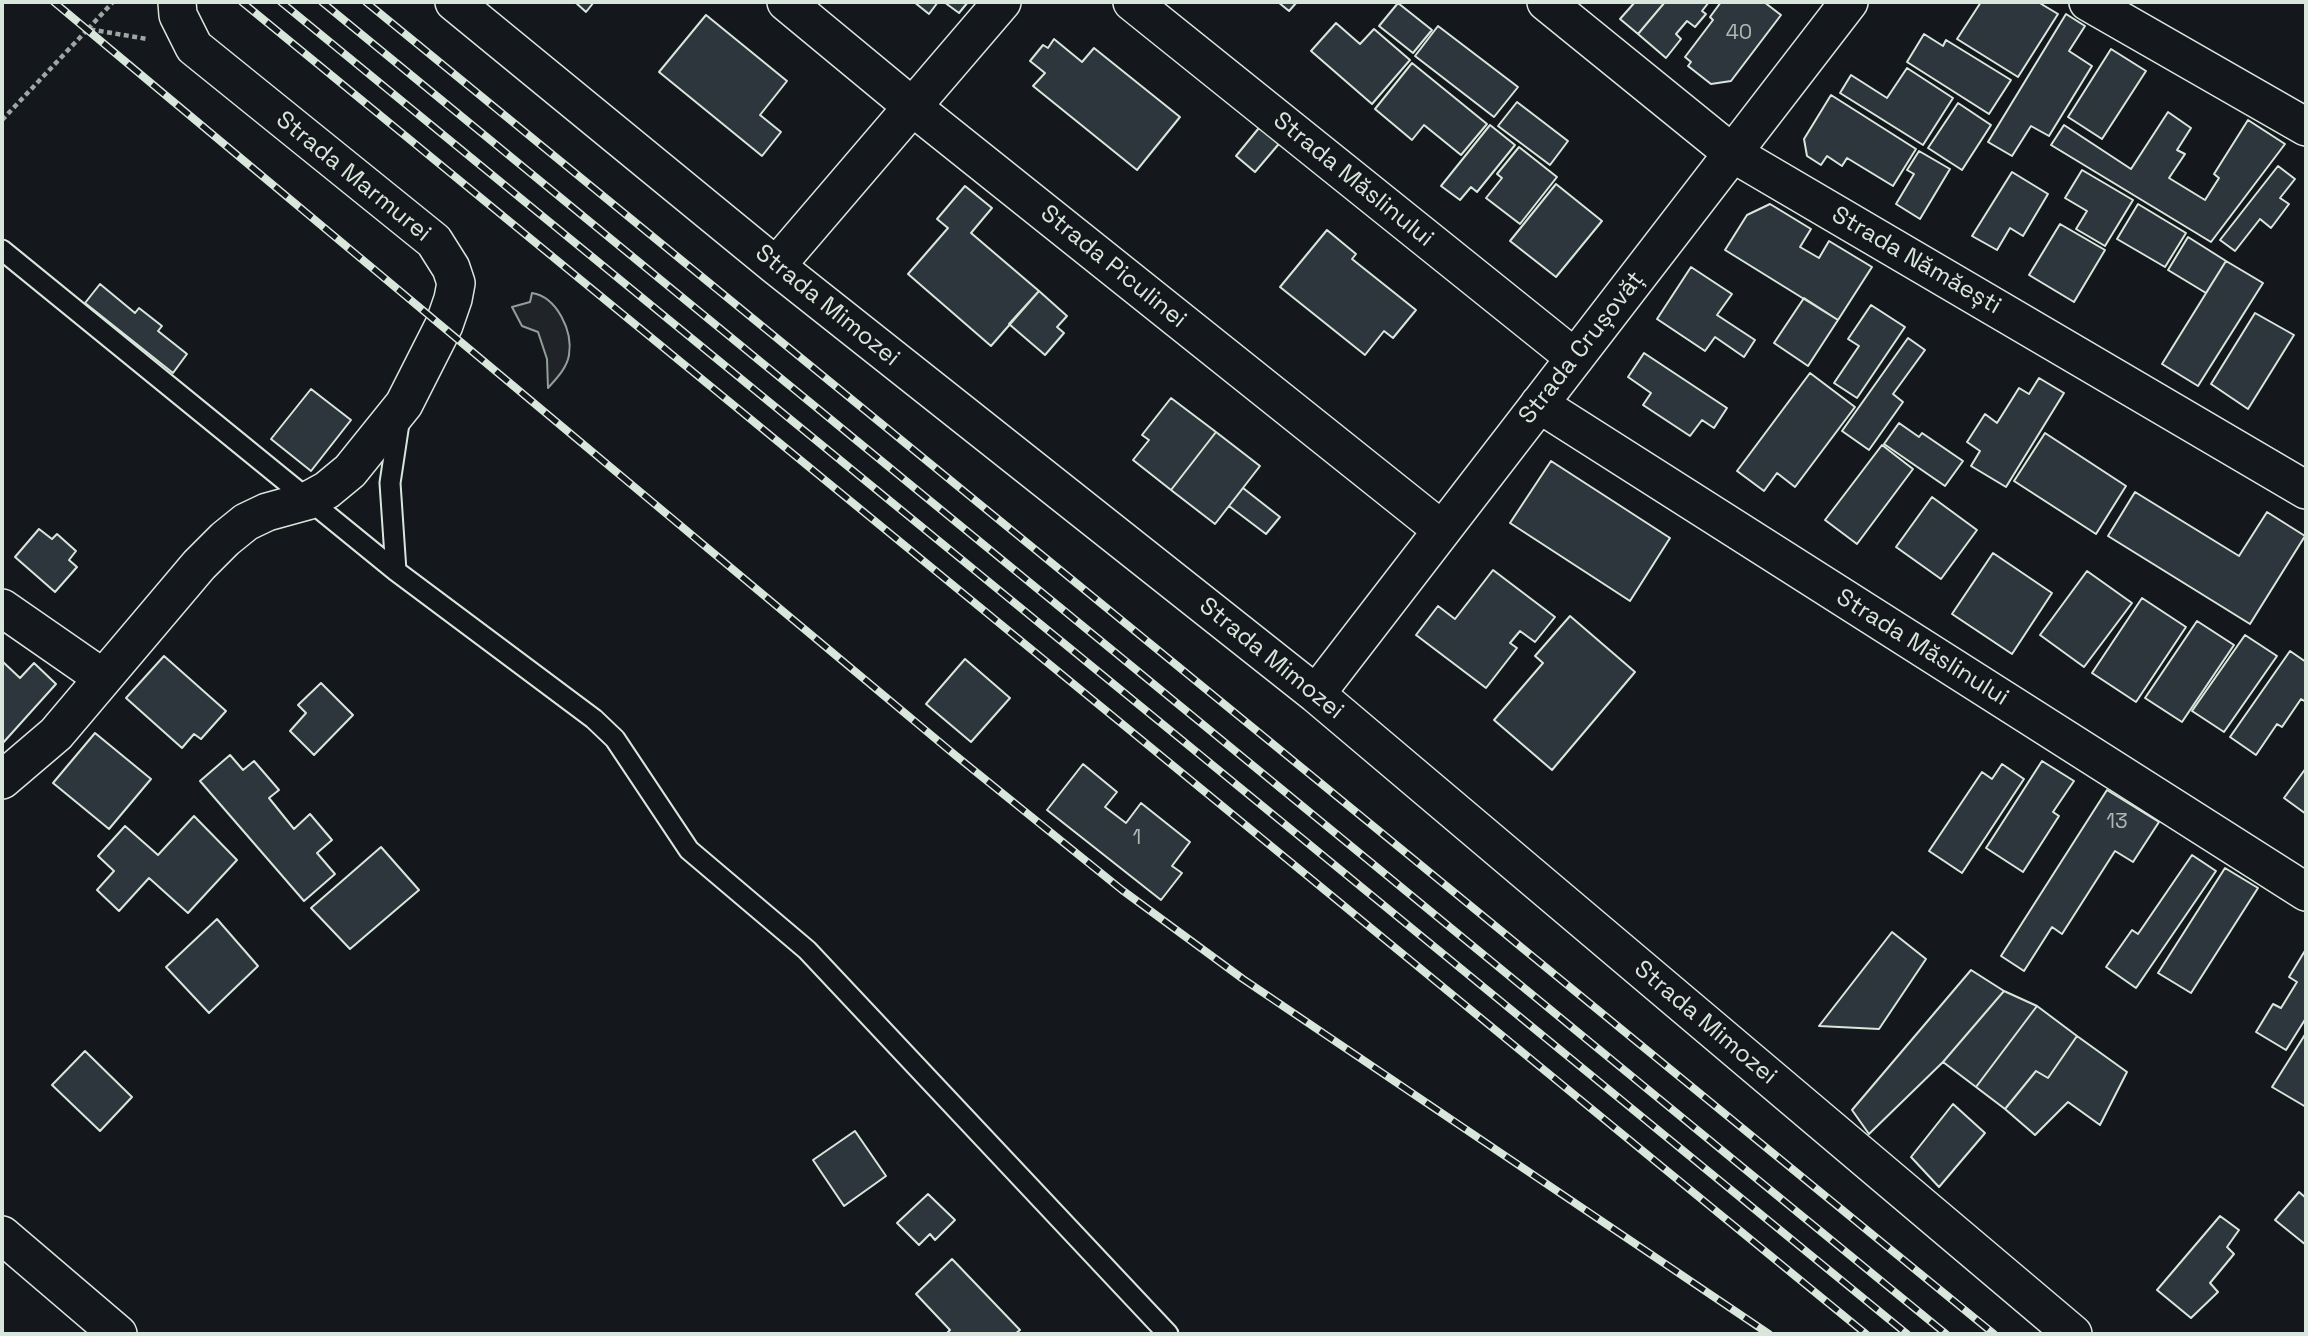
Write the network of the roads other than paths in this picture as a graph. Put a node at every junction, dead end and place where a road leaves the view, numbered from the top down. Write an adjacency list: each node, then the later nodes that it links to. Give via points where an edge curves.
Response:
1 (177, 2): 15 (street, Strada Marmurei, via 178,15 194,47 424,233 443,254 456,283 453,299)
2 (454, 2): 13 (street, Strada Mimozei)
3 (786, 2): 9 (street, Strada Piculinei)
4 (1002, 2): 9 (street)
5 (1132, 2): 14 (street, Strada Măslinului)
6 (1546, 2): 11 (street, Strada Nămăești)
7 (1849, 2): 11 (street, Strada Crușovăț)
8 (2088, 2): 10 (street)
9 (914, 108): 13 (street); 19 (street, Strada Piculinei)
10 (2306, 127)
11 (1732, 153): 14 (street, Strada Crușovăț); 17 (street, Strada Nămăești)
12 (2, 250): 18 (lane)
13 (776, 266): 23 (street, Strada Mimozei)
14 (1574, 358): 16 (street, Strada Crușovăț)
15 (404, 404): 18 (street, Strada Marmurei, via 350,471); 20 (lane, via 392,451 390,483)
16 (1539, 404): 19 (street, Strada Crușovăț); 25 (street, Strada Măslinului)
17 (2306, 490)
18 (307, 501): 20 (lane); 22 (street, Strada Marmurei, via 267,512 225,539)
19 (1442, 530): 23 (street, Strada Crușovăț)
20 (396, 571): 28 (lane, via 615,739 690,850 807,950)
21 (2, 608): 22 (street)
22 (103, 678): 24 (street, Strada Marmurei, via 56,734)
23 (1316, 694): 29 (street, Strada Mimozei)
24 (2, 779)
25 (2306, 892)
26 (2, 1234): 27 (street)
27 (118, 1334)
28 (1168, 1334)
29 (2073, 1334)

